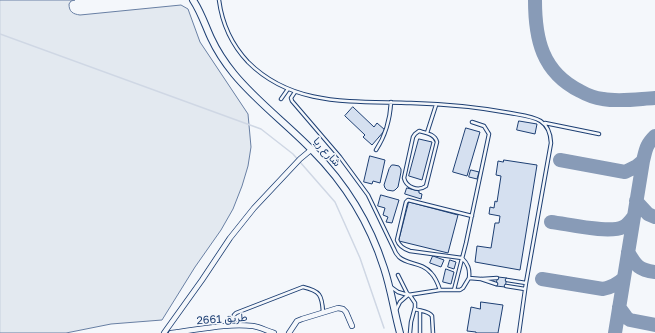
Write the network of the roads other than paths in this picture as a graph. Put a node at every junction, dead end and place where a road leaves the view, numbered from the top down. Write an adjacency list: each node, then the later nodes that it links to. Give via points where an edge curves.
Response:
1 (193, 0): 4 (main road)
2 (198, 0): 4 (main road)
3 (219, 0): 5 (lane, via 224,23 238,50 264,76)
4 (199, 9): 14 (main road, شارع ريا, via 218,51 234,74)
5 (288, 89): 6 (lane); 7 (lane)
6 (296, 92): 8 (lane, via 330,100); 28 (lane, via 291,98 292,101 340,157 368,195 398,257 427,269 434,276)
7 (280, 99)
8 (391, 102): 9 (lane); 15 (lane, via 387,127)
9 (436, 105): 11 (lane, via 485,109 530,117); 12 (lane)
10 (472, 122): 16 (lane, via 484,126 489,134)
11 (544, 123): 13 (lane); 23 (lane, via 549,130 551,143)
12 (427, 134): 12 (lane, via 419,132 414,135 404,178 408,186 419,189 426,186 437,142 433,135)
13 (599, 134)
14 (312, 149): 25 (main road, شارع ريا, via 348,194 360,214 379,254); 38 (street, via 254,208)
15 (376, 150)
16 (472, 216): 17 (lane); 17 (lane, via 409,200 406,202 397,240 399,244 404,249 415,252)
17 (462, 258): 19 (lane, via 470,271); 29 (lane)
18 (398, 275): 30 (lane)
19 (469, 278): 21 (lane); 29 (lane, via 463,288)
20 (497, 278): 21 (lane)
21 (481, 279): 24 (lane)
22 (507, 280): 23 (lane)
23 (526, 283): 27 (lane)
24 (496, 284)
25 (389, 286): 30 (lane, via 398,292); 34 (main road, شارع ريا)
26 (506, 286): 27 (lane)
27 (525, 289): 47 (lane)
28 (440, 290): 29 (lane); 30 (lane)
29 (454, 290)
30 (408, 294): 31 (lane, via 415,303); 34 (lane)
31 (415, 309): 32 (lane); 44 (lane)
32 (420, 311): 45 (lane); 46 (lane, via 431,315)
33 (323, 312): 36 (lane, via 320,295 303,287 236,314 232,321); 37 (street, via 343,309); 42 (street, via 302,319)
34 (394, 312): 43 (main road, شارع ريا)
35 (221, 326): 36 (street, طريق 2661); 39 (street, طريق 2661); 40 (street)
36 (241, 326): 41 (street, طريق 2661, via 254,326)
37 (352, 326)
38 (164, 333)
39 (171, 333)
40 (221, 333)
41 (274, 333)
42 (289, 333)
43 (400, 333)
44 (410, 333)
45 (420, 333)
46 (434, 333)
47 (519, 333)

